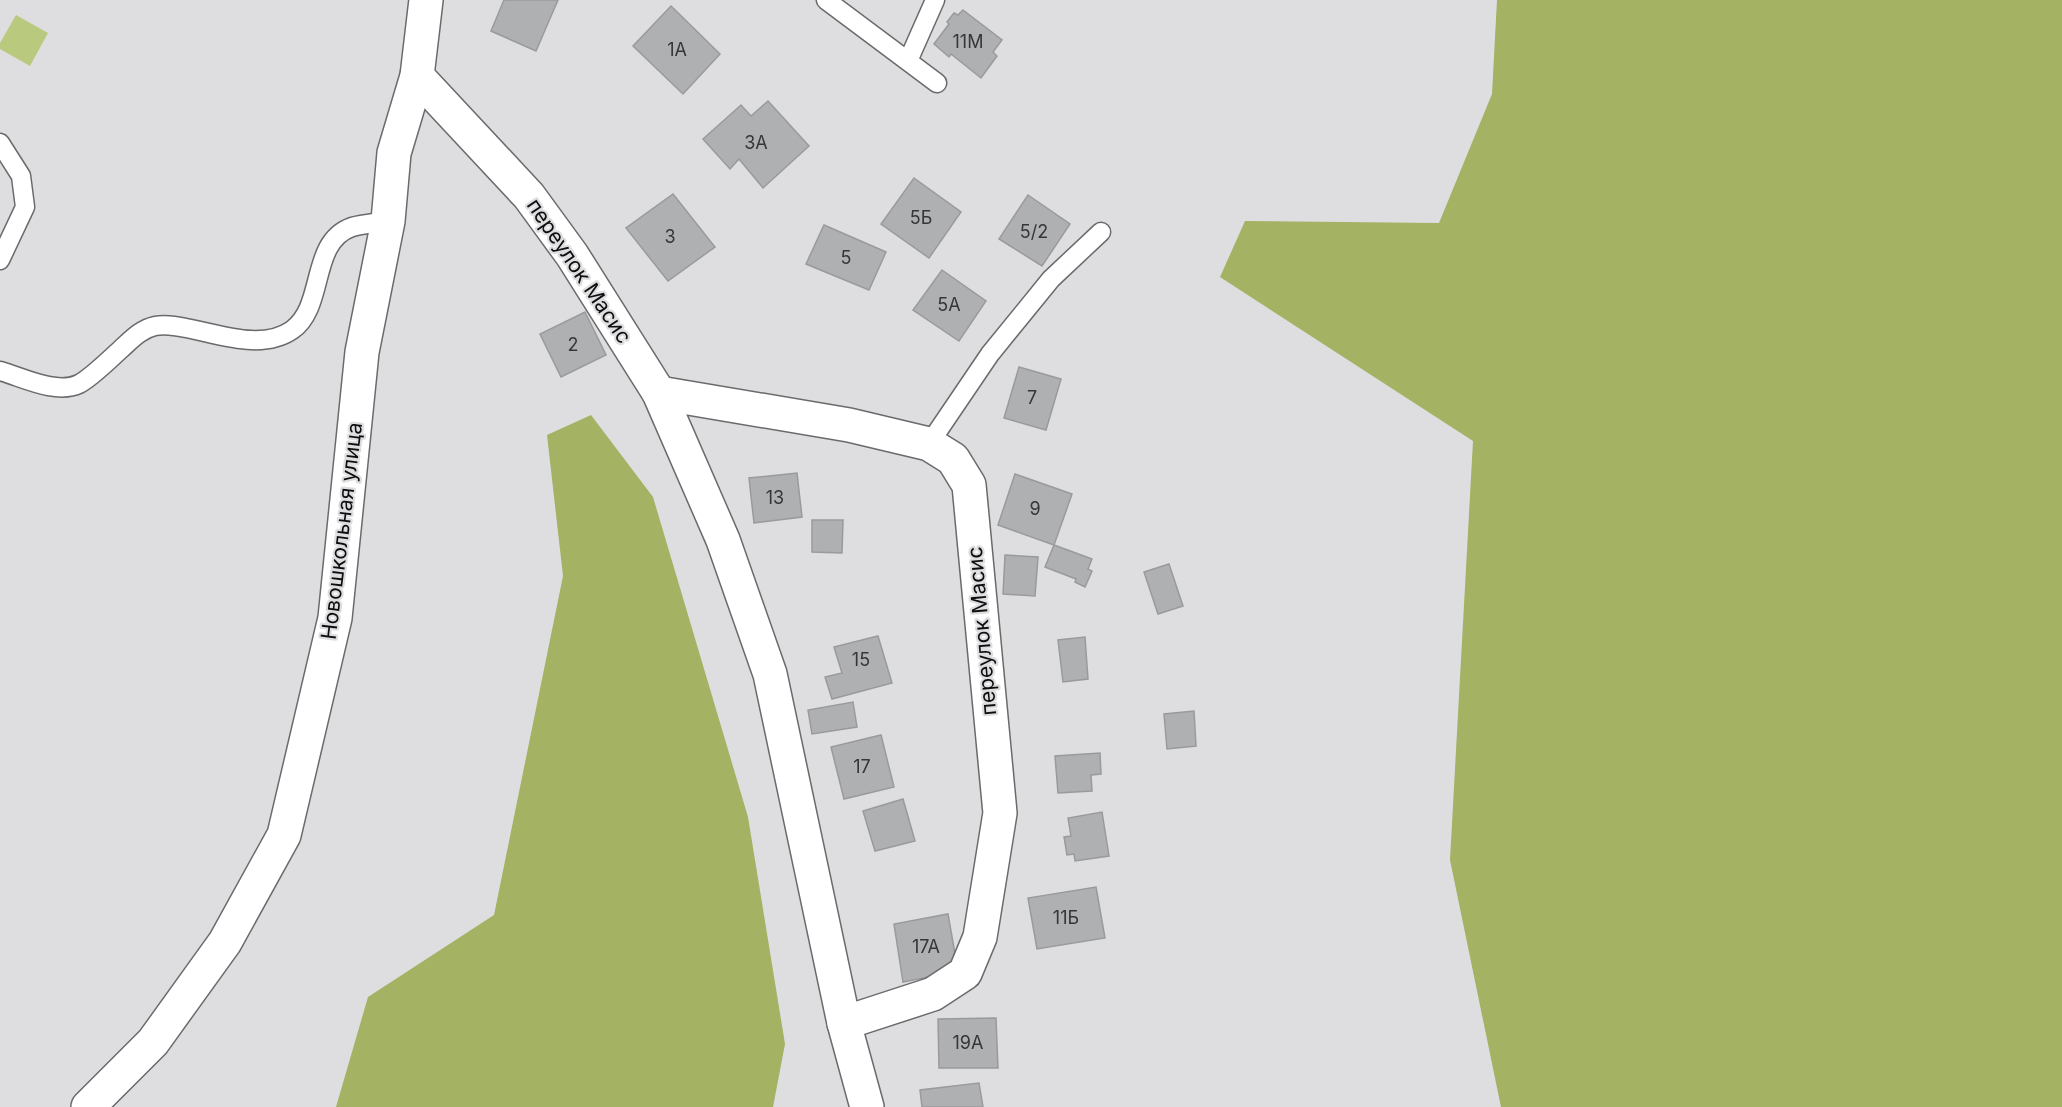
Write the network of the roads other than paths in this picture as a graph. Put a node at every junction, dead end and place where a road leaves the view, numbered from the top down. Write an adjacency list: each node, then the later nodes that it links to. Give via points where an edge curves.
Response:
1 (426, 0): 5 (street, Новошкольная улица)
2 (826, 0): 4 (lane)
3 (935, 0): 4 (lane)
4 (908, 62): 6 (lane)
5 (417, 76): 8 (street, Новошкольная улица, via 394,153); 12 (street, переулок Масис, via 529,196 572,255)
6 (937, 83)
7 (0, 143): 10 (lane, via 21,176 25,207)
8 (388, 221): 11 (lane, via 351,227 337,236 328,249 308,311 293,329 272,340 155,326 140,333 80,384 50,386); 15 (street, Новошкольная улица, via 362,352 335,618 284,835 225,942 153,1042)
9 (1101, 232): 13 (lane, via 1051,279 990,354)
10 (0, 260)
11 (0, 371)
12 (659, 393): 13 (street, переулок Масис, via 849,425); 14 (street, переулок Масис, via 723,540 770,674)
13 (929, 444): 14 (street, переулок Масис, via 953,459 969,485 1000,813 980,937 965,973 933,994)
14 (844, 1023): 16 (street, переулок Масис)
15 (88, 1107)
16 (867, 1107)

